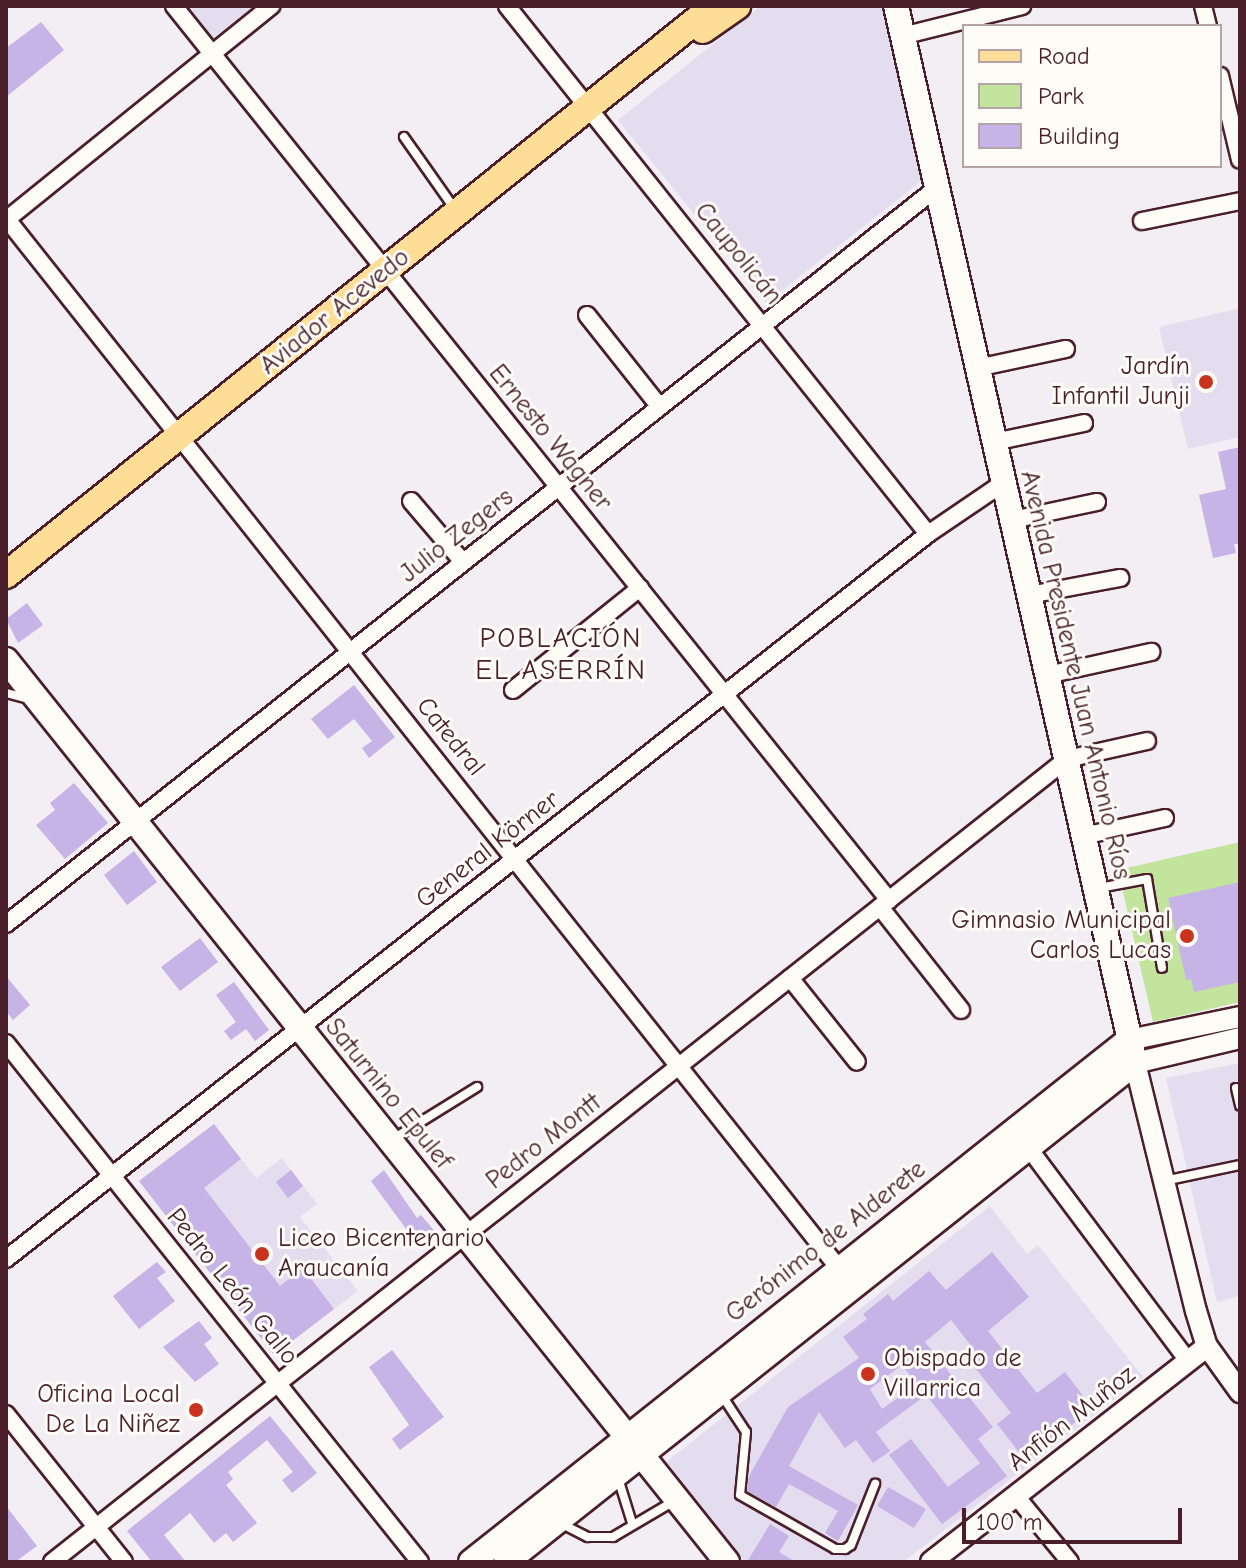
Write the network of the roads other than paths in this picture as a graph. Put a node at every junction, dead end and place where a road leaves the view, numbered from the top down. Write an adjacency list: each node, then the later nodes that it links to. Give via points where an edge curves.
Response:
1 (174, 6): 11 (street, Ernesto Wagner)
2 (271, 6): 11 (street)
3 (507, 6): 13 (street, Caupolicán)
4 (737, 6): 10 (main road, Aviador Acevedo)
5 (896, 6): 9 (main road, Avenida Presidente Juan Antonio Ríos)
6 (1022, 6): 8 (street)
7 (704, 9): 10 (main road, Aviador Acevedo)
8 (996, 9): 9 (street)
9 (902, 36): 17 (main road, Avenida Presidente Juan Antonio Ríos)
10 (664, 50): 13 (main road, Aviador Acevedo)
11 (212, 54): 20 (street); 22 (street, Ernesto Wagner)
12 (1222, 94): 14 (street)
13 (590, 109): 19 (main road, Aviador Acevedo); 24 (street, Caupolicán)
14 (1225, 120): 16 (street)
15 (404, 137): 19 (lane)
16 (1240, 160)
17 (938, 187): 24 (street, Julio Zegers); 26 (main road, Avenida Presidente Juan Antonio Ríos)
18 (1240, 201): 21 (street)
19 (458, 214): 22 (main road, Aviador Acevedo)
20 (6, 219): 29 (street, Catedral)
21 (1142, 221)
22 (386, 271): 29 (main road, Aviador Acevedo); 32 (street, Ernesto Wagner)
23 (587, 315): 27 (street)
24 (764, 324): 27 (street, Julio Zegers); 36 (street, Caupolicán)
25 (1066, 349): 26 (street)
26 (977, 368): 30 (main road, Avenida Presidente Juan Antonio Ríos)
27 (660, 407): 32 (street, Julio Zegers)
28 (1084, 423): 30 (street)
29 (179, 437): 38 (main road, Aviador Acevedo); 42 (street, Catedral)
30 (994, 442): 31 (main road, Avenida Presidente Juan Antonio Ríos)
31 (1003, 483): 35 (main road, Avenida Presidente Juan Antonio Ríos); 36 (street, General Körner)
32 (559, 487): 37 (street, Julio Zegers); 40 (street, Ernesto Wagner)
33 (411, 501): 37 (street)
34 (1097, 502): 35 (street)
35 (1012, 520): 41 (main road, Avenida Presidente Juan Antonio Ríos)
36 (928, 534): 48 (street, General Körner)
37 (463, 562): 42 (street, Julio Zegers)
38 (6, 575)
39 (1120, 578): 41 (street)
40 (640, 588): 46 (street); 48 (street, Ernesto Wagner)
41 (1029, 595): 45 (main road, Avenida Presidente Juan Antonio Ríos)
42 (350, 651): 53 (street, Julio Zegers); 55 (street, Catedral)
43 (1151, 652): 45 (street)
44 (6, 660): 49 (main road, Saturnino Epulef)
45 (1047, 675): 51 (main road, Avenida Presidente Juan Antonio Ríos)
46 (513, 690)
47 (6, 693): 49 (lane)
48 (724, 694): 55 (street, General Körner); 57 (street, Ernesto Wagner)
49 (41, 703): 53 (main road, Saturnino Epulef)
50 (1147, 741): 51 (street)
51 (1067, 759): 54 (main road, Avenida Presidente Juan Antonio Ríos); 57 (street, Pedro Montt)
52 (1165, 818): 54 (street)
53 (135, 822): 58 (street, Julio Zegers); 63 (main road, Saturnino Epulef)
54 (1083, 836): 56 (main road, Avenida Presidente Juan Antonio Ríos)
55 (517, 858): 63 (street, General Körner); 68 (street, Catedral)
56 (1094, 888): 59 (lane, via 1147,879); 66 (main road, Avenida Presidente Juan Antonio Ríos)
57 (885, 903): 60 (street, Pedro Montt); 61 (street, Ernesto Wagner)
58 (6, 924)
59 (1162, 968)
60 (790, 978): 67 (street); 68 (street, Pedro Montt)
61 (961, 1010)
62 (1240, 1017): 66 (street, Gerónimo de Alderete)
63 (299, 1027): 72 (main road, Saturnino Epulef); 75 (street, General Körner)
64 (1240, 1038): 66 (street, Gerónimo de Alderete)
65 (6, 1043): 75 (street, Pedro León Gallo)
66 (1132, 1051): 73 (main road, Gerónimo de Alderete); 76 (street, Avenida Presidente Juan Antonio Ríos); 79 (main road, Gerónimo de Alderete)
67 (857, 1062)
68 (682, 1064): 77 (street, Pedro Montt); 79 (street, Catedral)
69 (477, 1087): 72 (lane)
70 (1236, 1088): 71 (lane)
71 (1240, 1106)
72 (389, 1141): 77 (main road, Saturnino Epulef)
73 (1028, 1147): 80 (main road, Gerónimo de Alderete); 82 (street)
74 (1240, 1165): 76 (lane)
75 (112, 1175): 78 (street, General Körner); 83 (street, Pedro León Gallo)
76 (1164, 1181): 81 (street, Avenida Presidente Juan Antonio Ríos)
77 (465, 1236): 83 (street, Pedro Montt); 87 (main road, Saturnino Epulef)
78 (6, 1259)
79 (839, 1268): 80 (street, Catedral); 87 (main road, Gerónimo de Alderete)
80 (855, 1287): 85 (main road, Gerónimo de Alderete)
81 (1207, 1346): 82 (street, Anfión Muñoz); 84 (street, Avenida Presidente Juan Antonio Ríos)
82 (1188, 1361): 90 (street, Anfión Muñoz)
83 (278, 1383): 94 (street, Pedro Montt); 97 (street, Pedro León Gallo)
84 (1240, 1392)
85 (720, 1393): 87 (main road, Gerónimo de Alderete); 89 (lane, via 746,1432 740,1495 835,1549 845,1549)
86 (8, 1421): 94 (street)
87 (633, 1446): 88 (main road, Gerónimo de Alderete); 91 (main road, Saturnino Epulef); 98 (main road, Gerónimo de Alderete)
88 (617, 1474): 92 (main road, Gerónimo de Alderete); 93 (lane)
89 (875, 1484)
90 (1016, 1496): 101 (street, Anfión Muñoz); 102 (street)
91 (676, 1501): 93 (lane); 100 (main road, Saturnino Epulef)
92 (557, 1521): 93 (lane, via 601,1538 613,1537); 99 (main road, Gerónimo de Alderete)
93 (632, 1523)
94 (96, 1527): 95 (street, Pedro Montt); 96 (street)
95 (52, 1562)
96 (124, 1562)
97 (420, 1562)
98 (471, 1562)
99 (506, 1562)
100 (727, 1562)
101 (931, 1562)
102 (1070, 1562)

